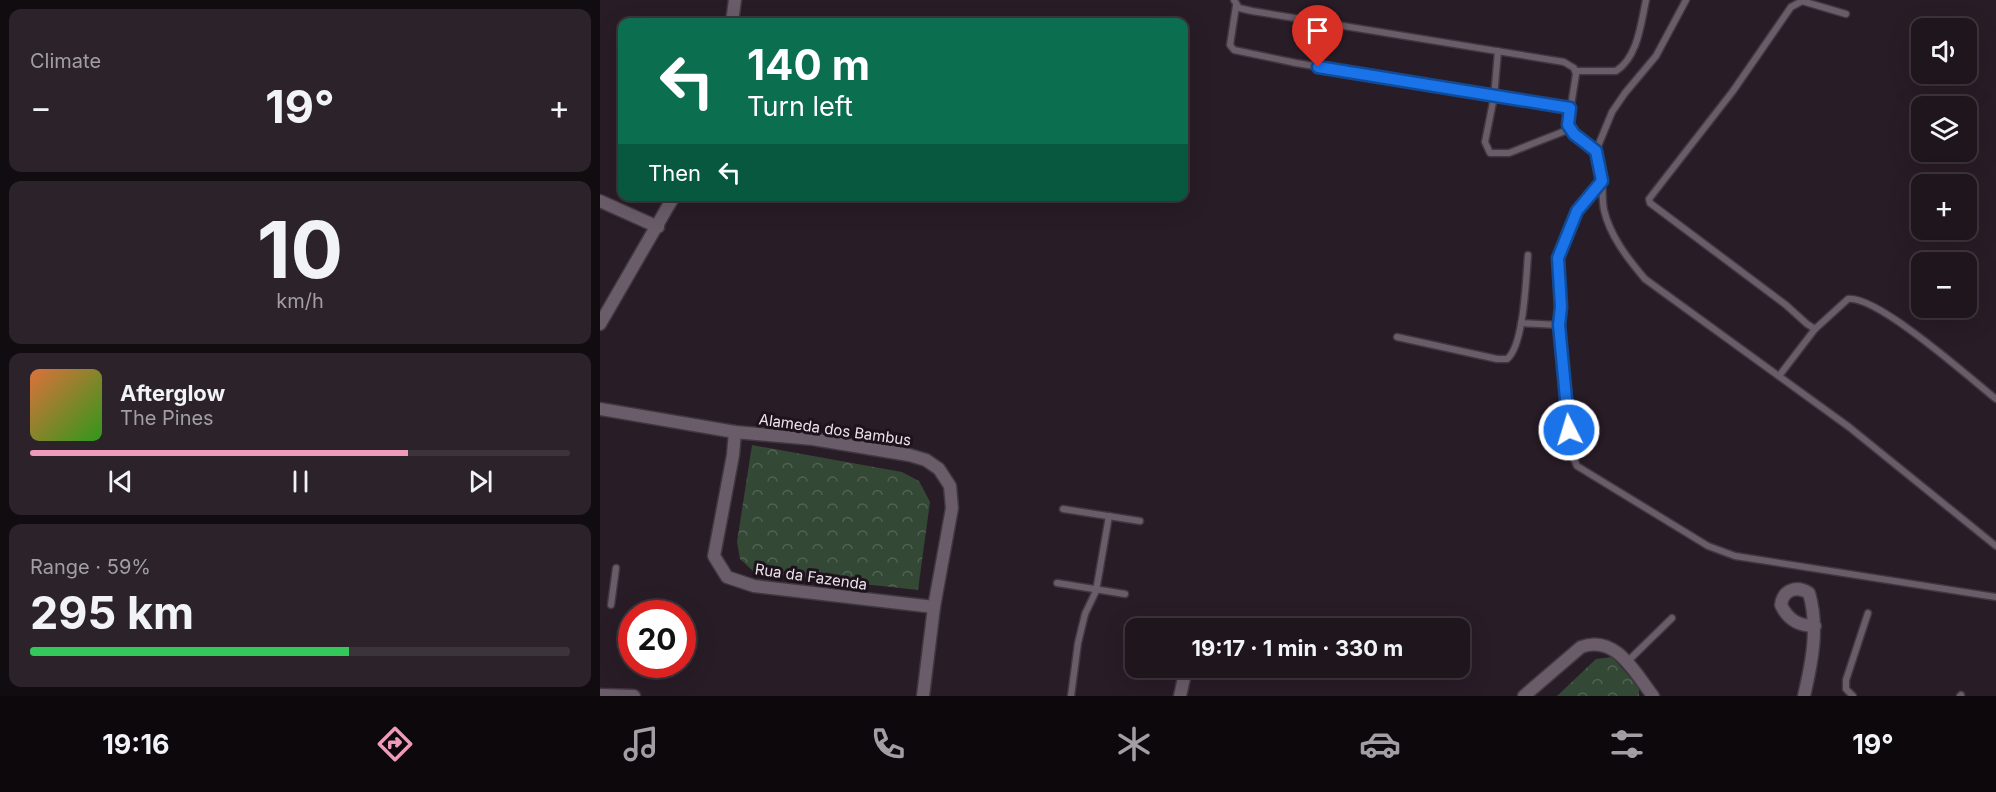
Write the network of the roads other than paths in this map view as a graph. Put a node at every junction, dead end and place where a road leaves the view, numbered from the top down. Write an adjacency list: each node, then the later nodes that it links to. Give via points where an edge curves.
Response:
1 (735, 0): 6 (street)
2 (1646, 0): 8 (lane, via 1636,45 1621,68)
3 (1686, 0): 12 (lane, via 1656,56 1612,112)
4 (1235, 3): 7 (lane, via 1280,16); 9 (lane, via 1230,45 1234,50)
5 (1846, 14): 21 (lane, via 1802,1 1791,7 1733,91 1649,199)
6 (733, 18)
7 (1498, 51): 8 (lane, via 1564,62); 9 (lane)
8 (1576, 71): 10 (lane)
9 (1494, 97): 10 (lane); 11 (lane, via 1485,142 1490,153 1509,153)
10 (1570, 108): 11 (lane)
11 (1570, 129): 12 (lane)
12 (1596, 151): 13 (lane)
13 (1602, 181): 20 (lane, via 1577,211 1558,258); 23 (lane, via 1610,228 1632,264 1646,279)
14 (600, 201): 16 (street)
15 (671, 201): 16 (street)
16 (658, 227): 19 (street)
17 (1528, 255): 18 (lane)
18 (1521, 323): 20 (lane); 22 (lane, via 1513,353 1507,359)
19 (600, 324)
20 (1559, 325): 35 (lane, via 1571,452 1577,466 1708,546 1735,556)
21 (1815, 329): 23 (lane); 24 (lane, via 1848,299 1863,301 1903,326)
22 (1397, 337)
23 (1779, 376): 30 (lane, via 1849,427)
24 (1996, 399)
25 (600, 409): 26 (street, Alameda dos Bambus)
26 (735, 432): 37 (street, Alameda dos Bambus, via 813,439 909,455 939,469 950,486 952,508); 37 (street, Rua da Fazenda, via 714,556 727,577 754,586)
27 (1063, 509): 28 (lane)
28 (1109, 516): 29 (lane); 33 (lane)
29 (1140, 521)
30 (1996, 546)
31 (616, 568): 36 (lane)
32 (1057, 583): 33 (lane)
33 (1096, 589): 34 (lane); 46 (lane, via 1082,624)
34 (1125, 594)
35 (1996, 597)
36 (611, 605)
37 (934, 608): 45 (street, Alameda dos Bambus)
38 (1868, 613): 51 (lane, via 1846,680 1846,689)
39 (1672, 618): 41 (lane)
40 (1815, 626): 50 (street)
41 (1627, 662): 48 (street, via 1616,650 1589,644); 49 (street)
42 (1184, 678): 47 (street)
43 (600, 694): 44 (street)
44 (634, 696)
45 (922, 696)
46 (1071, 696)
47 (1180, 696)
48 (1524, 696)
49 (1653, 696)
50 (1804, 696)
51 (1853, 696)

